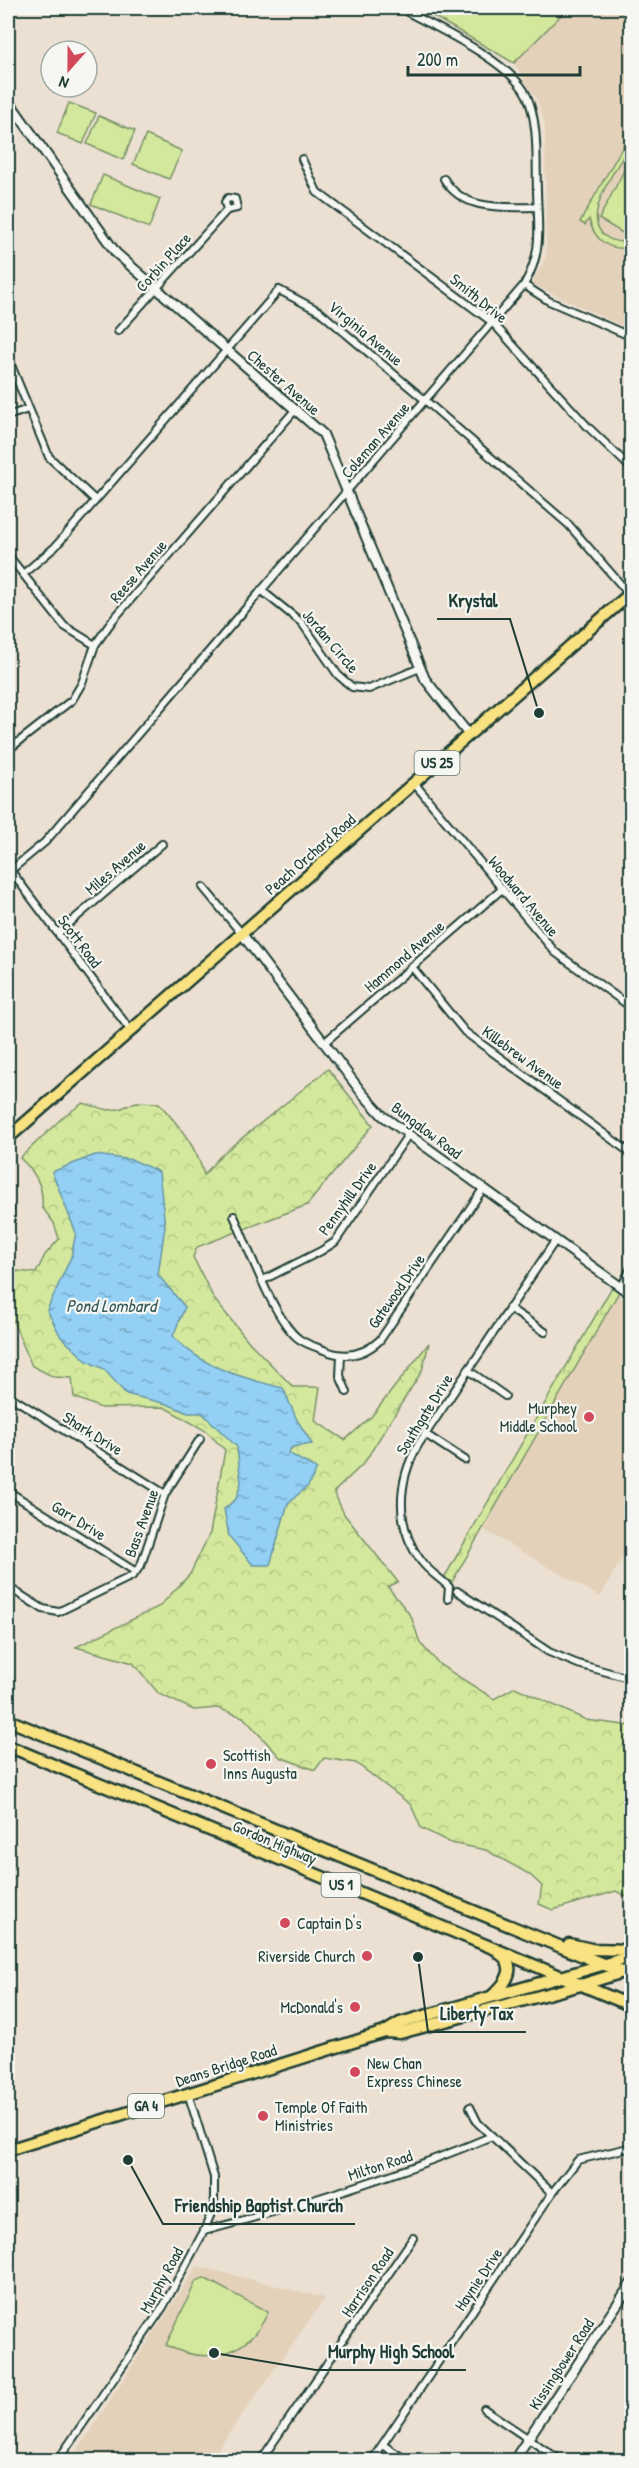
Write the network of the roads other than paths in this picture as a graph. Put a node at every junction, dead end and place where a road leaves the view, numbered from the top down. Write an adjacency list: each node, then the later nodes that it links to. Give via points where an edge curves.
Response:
1 (400, 8): 5 (street, Coleman Avenue, via 496,63 524,91 532,115)
2 (8, 100): 8 (street, Chester Avenue, via 116,253)
3 (302, 159): 9 (street, Smith Drive, via 317,192)
4 (444, 179): 5 (street, via 452,192 478,205)
5 (537, 207): 7 (street, Coleman Avenue, via 538,255)
6 (227, 210): 8 (street, Corbin Place)
7 (524, 285): 9 (street, Coleman Avenue); 11 (street)
8 (157, 290): 10 (street, Corbin Place); 12 (street, Chester Avenue)
9 (492, 322): 14 (street, Coleman Avenue); 18 (street, Smith Drive)
10 (118, 331)
11 (632, 337)
12 (226, 349): 14 (street, Virginia Avenue, via 279,290 319,311); 16 (street, Chester Avenue); 20 (street, Virginia Avenue)
13 (8, 358): 15 (street)
14 (426, 401): 19 (street, Coleman Avenue); 24 (street, Virginia Avenue, via 569,525)
15 (28, 409): 17 (street); 20 (street, via 53,462)
16 (296, 409): 19 (street, Chester Avenue, via 328,441); 26 (street, Reese Avenue)
17 (8, 416)
18 (632, 469)
19 (349, 491): 23 (street, Coleman Avenue); 27 (street, Chester Avenue)
20 (95, 500): 22 (street, Virginia Avenue, via 55,547)
21 (8, 555): 22 (street)
22 (22, 574): 26 (street, via 63,626)
23 (261, 590): 27 (street, Jordan Circle, via 302,623 352,687 369,689); 32 (street, Coleman Avenue, via 45,842)
24 (627, 596): 25 (street); 28 (main road, Peach Orchard Road / US 25)
25 (632, 608)
26 (95, 645): 29 (street, Reese Avenue, via 72,700)
27 (420, 668): 28 (street, Chester Avenue, via 433,691)
28 (469, 735): 30 (main road, Peach Orchard Road / US 25)
29 (8, 750)
30 (414, 783): 34 (street, Woodward Avenue); 36 (main road, Peach Orchard Road / US 25)
31 (162, 844): 35 (street, Miles Avenue)
32 (9, 869): 35 (street, Scott Road)
33 (203, 887): 36 (street, Bungalow Road)
34 (501, 890): 37 (street, Hammond Avenue); 38 (street, Woodward Avenue, via 555,952)
35 (58, 933): 39 (street, Scott Road)
36 (242, 934): 39 (main road, Peach Orchard Road / US 25); 40 (street, Bungalow Road)
37 (412, 967): 40 (street, Hammond Avenue); 43 (street, Killebrew Avenue, via 465,1032)
38 (632, 1008)
39 (131, 1031): 42 (main road, Peach Orchard Road / US 25)
40 (325, 1042): 41 (street, Bungalow Road, via 374,1107)
41 (408, 1135): 44 (street, Bungalow Road); 48 (street, Pennyhill Drive, via 334,1242)
42 (8, 1138)
43 (632, 1154)
44 (483, 1189): 46 (street, Bungalow Road); 53 (street, Gatewood Drive, via 380,1340 362,1352)
45 (234, 1216): 48 (street)
46 (555, 1241): 49 (street, Bungalow Road); 51 (street, Southgate Drive)
47 (632, 1266): 49 (street)
48 (263, 1280): 53 (street, via 295,1335)
49 (621, 1288): 50 (street, Bungalow Road)
50 (632, 1295)
51 (509, 1308): 52 (street); 54 (street, Southgate Drive)
52 (545, 1332)
53 (341, 1355): 55 (street, via 340,1376)
54 (468, 1370): 57 (street, Southgate Drive); 58 (street, Southgate Drive)
55 (347, 1392)
56 (8, 1395): 62 (street, Shark Drive)
57 (505, 1396)
58 (425, 1434): 60 (street); 66 (street, Southgate Drive, via 405,1473 402,1516 421,1561 448,1587)
59 (200, 1439): 62 (street, Bass Avenue)
60 (465, 1461)
61 (8, 1491): 63 (street, Garr Drive)
62 (165, 1494): 63 (street, Bass Avenue)
63 (136, 1572): 64 (street, Bass Avenue, via 58,1612 43,1609)
64 (8, 1587)
65 (457, 1591): 67 (street, via 549,1652)
66 (448, 1599)
67 (632, 1679)
68 (8, 1720): 70 (main road, Gordon Highway / US 1)
69 (8, 1746): 71 (main road, Gordon Highway / US 1)
70 (523, 1931): 72 (main road, US 1, via 578,1947); 74 (main road, Gordon Highway)
71 (489, 1946): 76 (main road, Gordon Highway / US 1); 78 (main road, via 507,1959 510,1968 507,1981)
72 (632, 1950)
73 (632, 1956): 74 (main road, Deans Bridge Road / GA 4)
74 (603, 1964): 75 (main road, Gordon Highway); 76 (main road, Deans Bridge Road / GA 4)
75 (628, 1973): 77 (main road, Deans Bridge Road)
76 (561, 1977): 77 (main road, Gordon Highway / US 1); 78 (main road, Deans Bridge Road / GA 4)
77 (581, 1985): 79 (main road, Gordon Highway); 80 (main road, Deans Bridge Road / GA 4, via 400,2032)
78 (492, 1996): 80 (main road, Deans Bridge Road / GA 4, via 400,2023)
79 (632, 2006)
80 (385, 2032): 81 (main road, Deans Bridge Road / GA 4)
81 (188, 2093): 85 (main road, Deans Bridge Road / GA 4); 87 (street, Murphy Road, via 216,2193)
82 (470, 2108): 83 (street)
83 (492, 2136): 86 (street); 87 (street, Milton Road, via 402,2172)
84 (632, 2147): 86 (street, Haynie Drive, via 578,2160)
85 (8, 2150)
86 (552, 2193): 94 (street, Haynie Drive)
87 (204, 2231): 95 (street, Murphy Road, via 163,2307)
88 (413, 2238): 96 (street, Harrison Road)
89 (632, 2282): 90 (street, Kissingbower Road)
90 (623, 2294): 91 (street); 93 (street, Kissingbower Road)
91 (632, 2300)
92 (484, 2409): 93 (street)
93 (528, 2438): 99 (street, Kissingbower Road); 100 (street)
94 (383, 2445): 97 (street, Haynie Drive); 98 (street)
95 (58, 2460)
96 (261, 2460)
97 (372, 2460)
98 (406, 2460)
99 (514, 2460)
100 (560, 2460)

